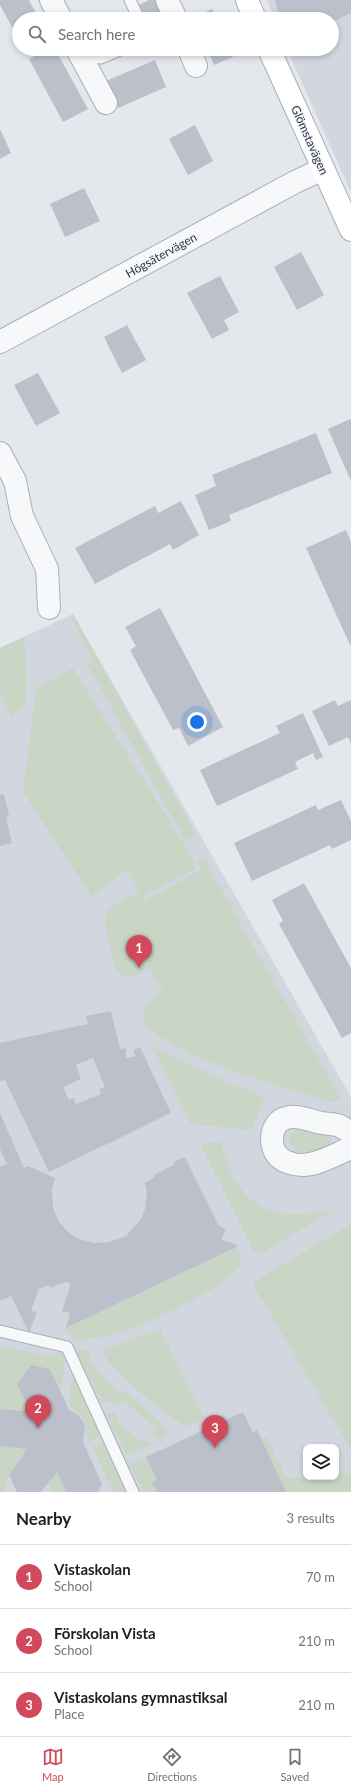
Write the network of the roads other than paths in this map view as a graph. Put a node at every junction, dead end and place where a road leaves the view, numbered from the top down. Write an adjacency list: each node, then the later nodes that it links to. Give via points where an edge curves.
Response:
1 (51, 0): 5 (street)
2 (130, 0): 6 (lane)
3 (167, 0): 7 (street)
4 (247, 0): 8 (main road)
5 (57, 12)
6 (135, 12)
7 (173, 12)
8 (252, 12)
9 (81, 56): 13 (street)
10 (92, 56): 11 (lane)
11 (106, 56)
12 (272, 56): 14 (main road, Glömstavägen)
13 (106, 103)
14 (323, 169): 15 (main road, Glömstavägen); 16 (street, Högsätervägen)
15 (351, 230)
16 (0, 342)
17 (0, 453): 18 (street, via 14,481 22,516 47,569)
18 (49, 608)
19 (351, 1132): 20 (street, via 339,1126 305,1118 286,1118 276,1126 272,1139 278,1157 286,1162 302,1165)
20 (351, 1148)
21 (0, 1332): 22 (lane, via 66,1347)
22 (133, 1492)

